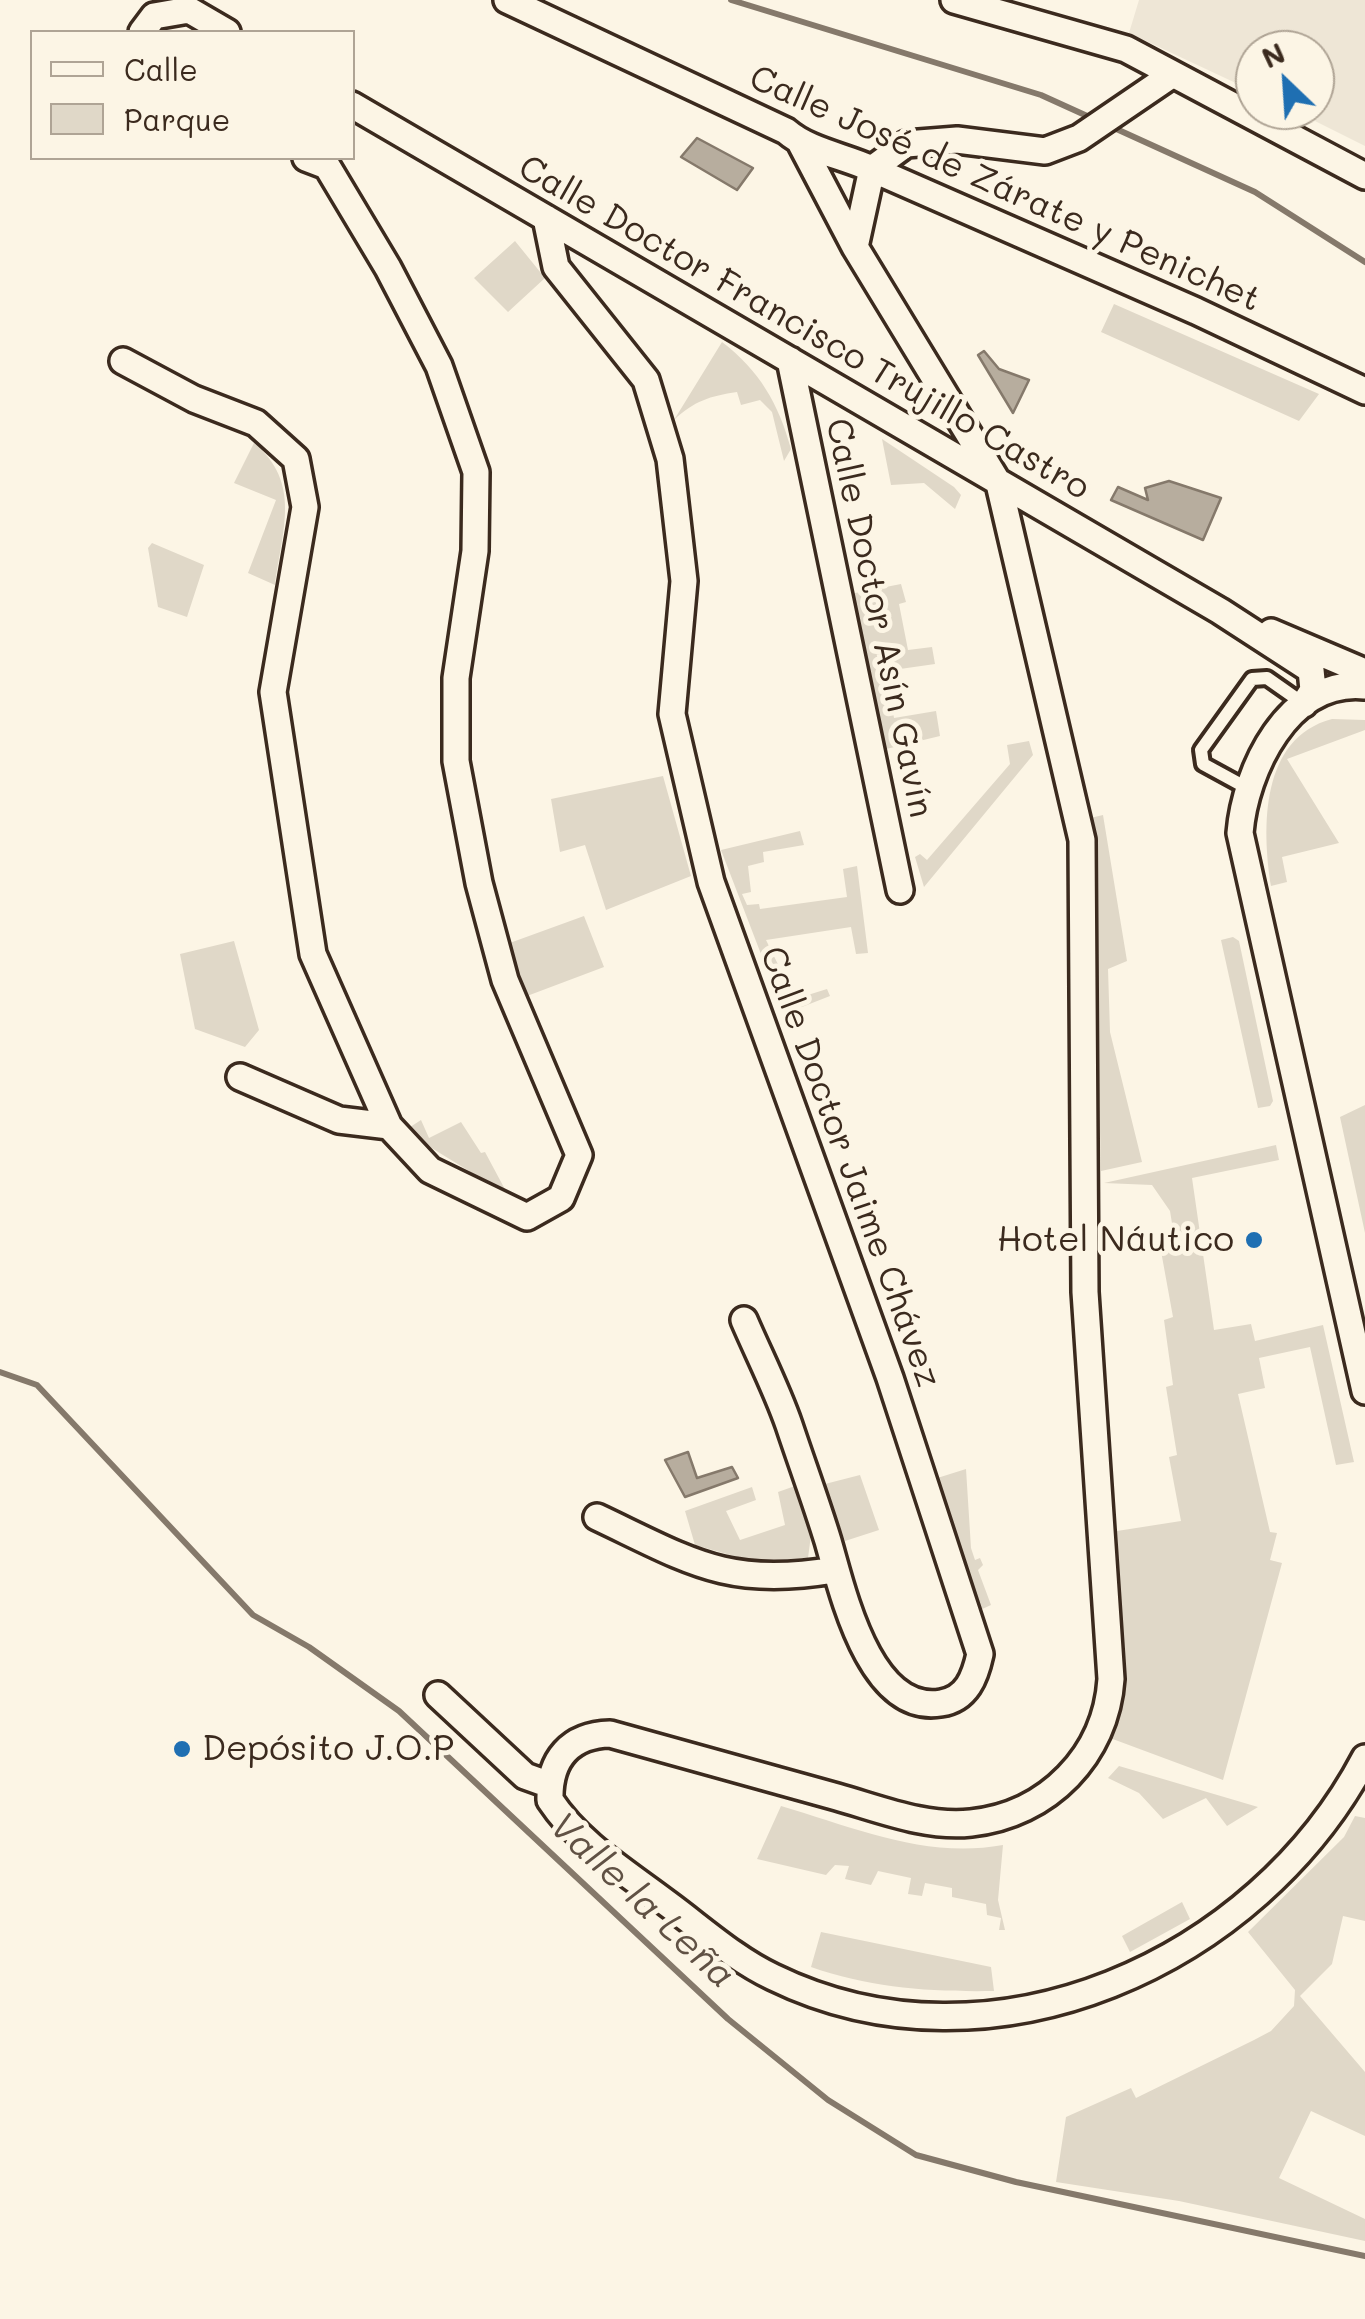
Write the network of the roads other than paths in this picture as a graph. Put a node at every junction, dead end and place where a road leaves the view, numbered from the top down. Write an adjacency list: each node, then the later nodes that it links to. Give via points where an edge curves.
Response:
1 (507, 0): 7 (street, Calle José de Zárate y Penichet, via 786,131)
2 (954, 0): 5 (street, via 1126,49)
3 (144, 30): 4 (street, via 154,16 189,10)
4 (224, 30)
5 (1173, 74): 9 (street, via 1080,138 1044,151 957,140 906,144); 10 (street)
6 (355, 108): 11 (street, Calle Doctor Francisco Trujillo Castro)
7 (801, 144): 9 (street, Calle José de Zárate y Penichet); 12 (street)
8 (311, 160): 23 (street, via 327,166 388,268 439,366 476,472 475,551 456,678 456,761 478,883 505,980 579,1155 561,1198 528,1217 430,1170)
9 (872, 168): 12 (street); 15 (street, Calle José de Zárate y Penichet)
10 (1365, 176)
11 (546, 218): 13 (street, Calle Doctor Francisco Trujillo Castro); 27 (street, Calle Doctor Jaime Chávez, via 556,266 646,380 670,459 684,581 672,714 711,882 890,1378 980,1654 965,1691 937,1704 908,1698 883,1676 846,1611)
12 (855, 247): 16 (street)
13 (790, 360): 16 (street, Calle Doctor Francisco Trujillo Castro); 21 (street, Calle Doctor Asín Gavín)
14 (123, 361): 23 (street, via 256,423 296,459 305,507 273,692 286,797 313,954)
15 (1365, 391)
16 (999, 484): 17 (street, Calle Doctor Francisco Trujillo Castro); 30 (street, via 1082,840 1085,1292 1109,1708 1082,1761 1053,1791 1021,1811 968,1824 908,1816 610,1734 579,1739 558,1758)
17 (1220, 612): 18 (street, Calle Doctor Francisco Trujillo Castro); 19 (street, Calle Doctor Francisco Trujillo Castro, via 1310,670 1313,690)
18 (1362, 680): 19 (street)
19 (1304, 704): 20 (street, via 1270,740); 20 (lane, via 1267,678 1252,679 1201,750 1203,764)
20 (1247, 788): 25 (street, via 1240,834)
21 (900, 890)
22 (240, 1078): 23 (street, via 339,1120)
23 (389, 1126)
24 (744, 1320): 27 (street, Calle Doctor Jaime Chávez, via 787,1419)
25 (1365, 1391)
26 (597, 1517): 27 (street, via 699,1566 786,1578)
27 (834, 1570)
28 (438, 1696): 30 (street, via 525,1776)
29 (1365, 1758): 30 (street, via 1345,1796 1272,1884 1171,1959 1057,2002 979,2014 874,2009 774,1978 570,1829 550,1800)
30 (550, 1785)

